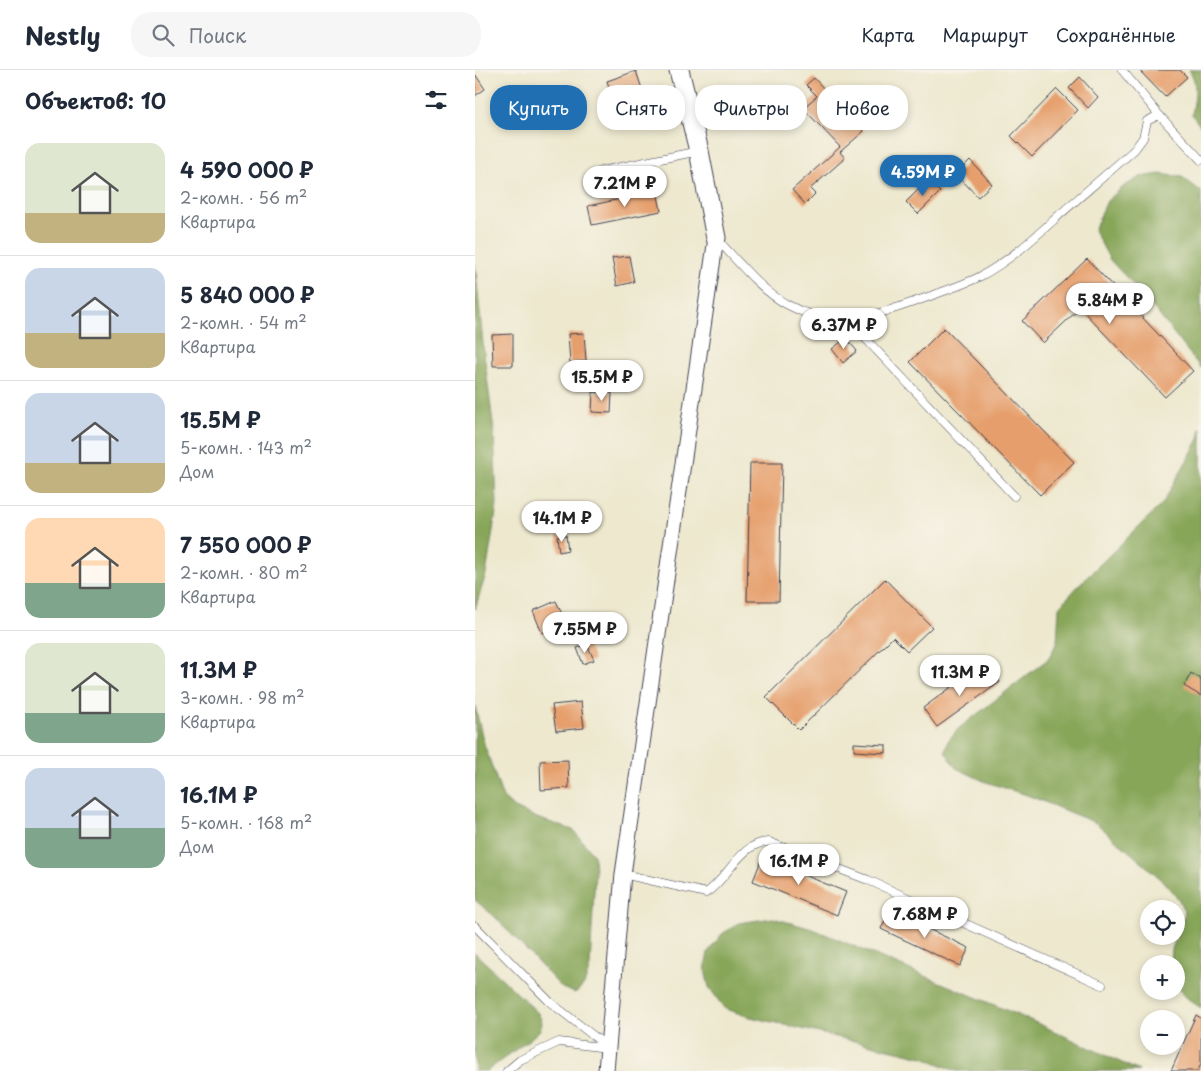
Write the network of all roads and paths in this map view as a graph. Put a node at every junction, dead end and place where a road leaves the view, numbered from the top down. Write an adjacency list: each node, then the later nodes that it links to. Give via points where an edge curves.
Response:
1 (679, 70): 4 (street)
2 (1122, 70): 3 (lane)
3 (1159, 115): 5 (lane); 8 (lane, via 1147,121 1143,138 1134,150 1002,262 952,288 871,316)
4 (699, 151): 6 (lane); 7 (street)
5 (1201, 160)
6 (601, 171)
7 (716, 238): 8 (lane, via 764,287 787,305 825,318); 10 (street)
8 (848, 320): 9 (lane)
9 (1014, 496)
10 (623, 874): 12 (lane, via 706,893 749,848 760,842 769,842 868,880); 13 (street)
11 (475, 926): 13 (lane, via 550,1002)
12 (1102, 985)
13 (609, 1048): 14 (lane, via 559,1042 520,1060); 15 (street)
14 (507, 1071)
15 (606, 1071)

